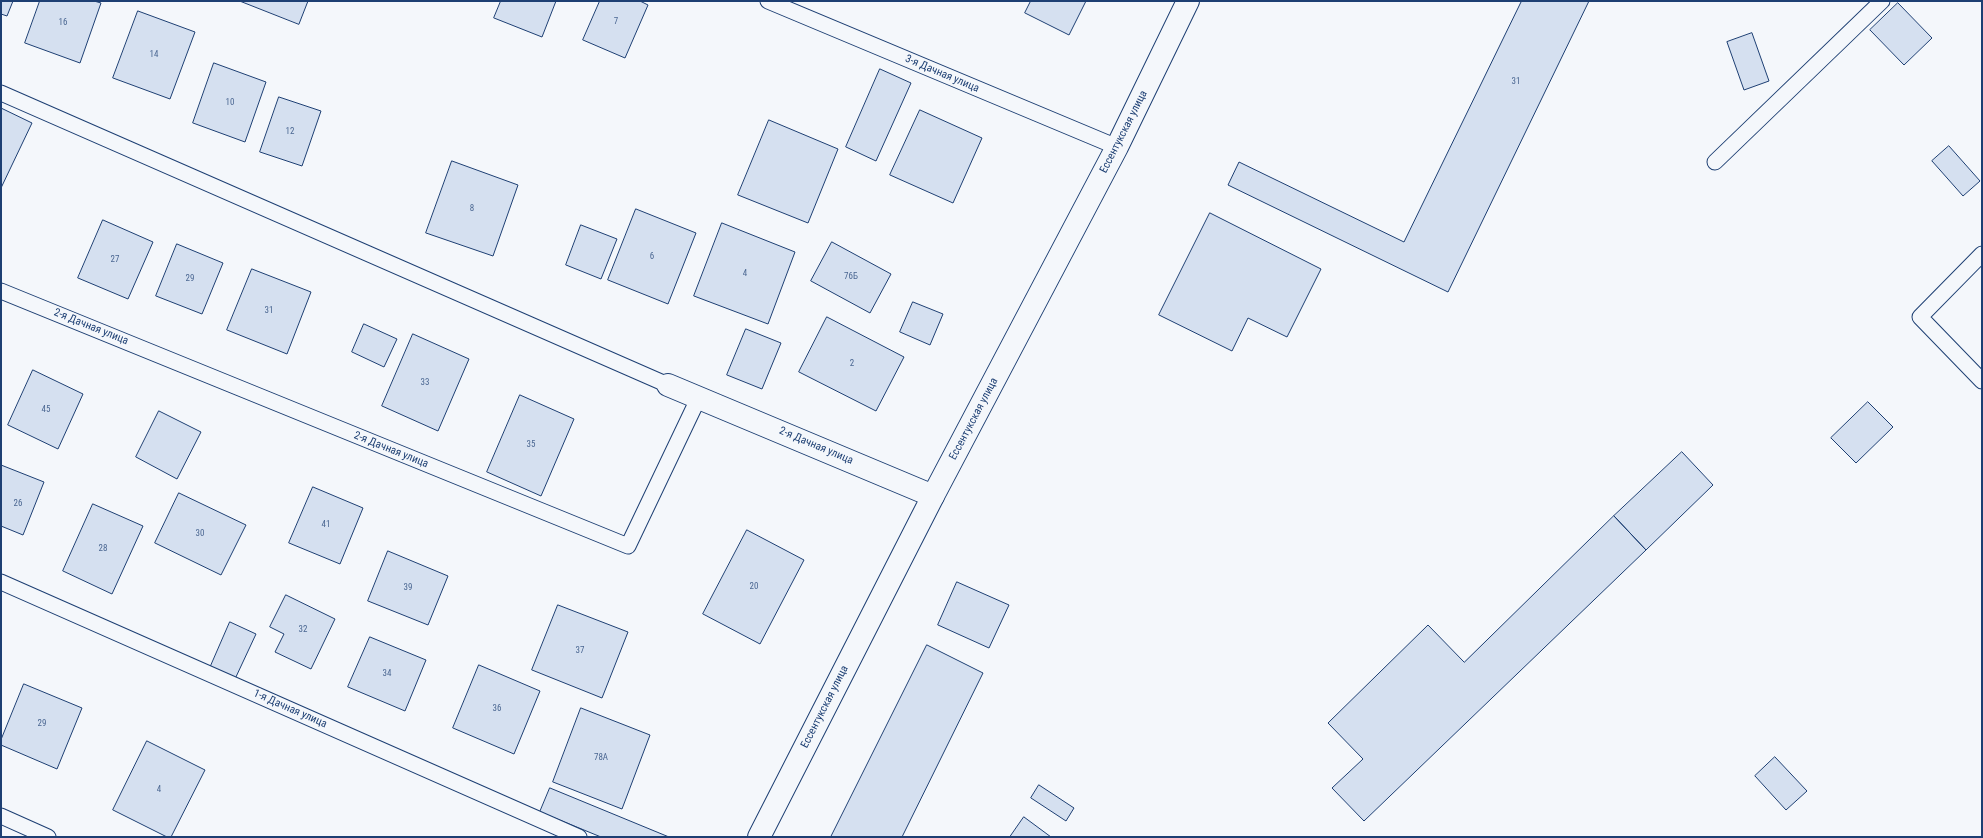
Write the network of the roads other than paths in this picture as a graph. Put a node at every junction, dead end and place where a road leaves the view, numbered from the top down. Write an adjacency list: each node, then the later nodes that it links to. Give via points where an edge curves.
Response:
1 (768, 1): 5 (lane, 3-я Дачная улица)
2 (1188, 1): 5 (street, Ессентукская улица)
3 (1882, 1): 6 (lane)
4 (1, 93): 10 (lane, 2-я Дачная улица)
5 (1117, 146): 12 (street, Ессентукская улица)
6 (1715, 162)
7 (1982, 254): 9 (lane, via 1920,317)
8 (1, 291): 11 (lane, 2-я Дачная улица, via 628,546)
9 (1982, 381)
10 (668, 385): 11 (street, 2-я Дачная улица)
11 (699, 397): 12 (street, 2-я Дачная улица)
12 (933, 496): 17 (street, Ессентукская улица)
13 (1, 582): 16 (lane, 1-я Дачная улица)
14 (1, 816): 15 (lane)
15 (48, 837)
16 (579, 837)
17 (759, 837)

